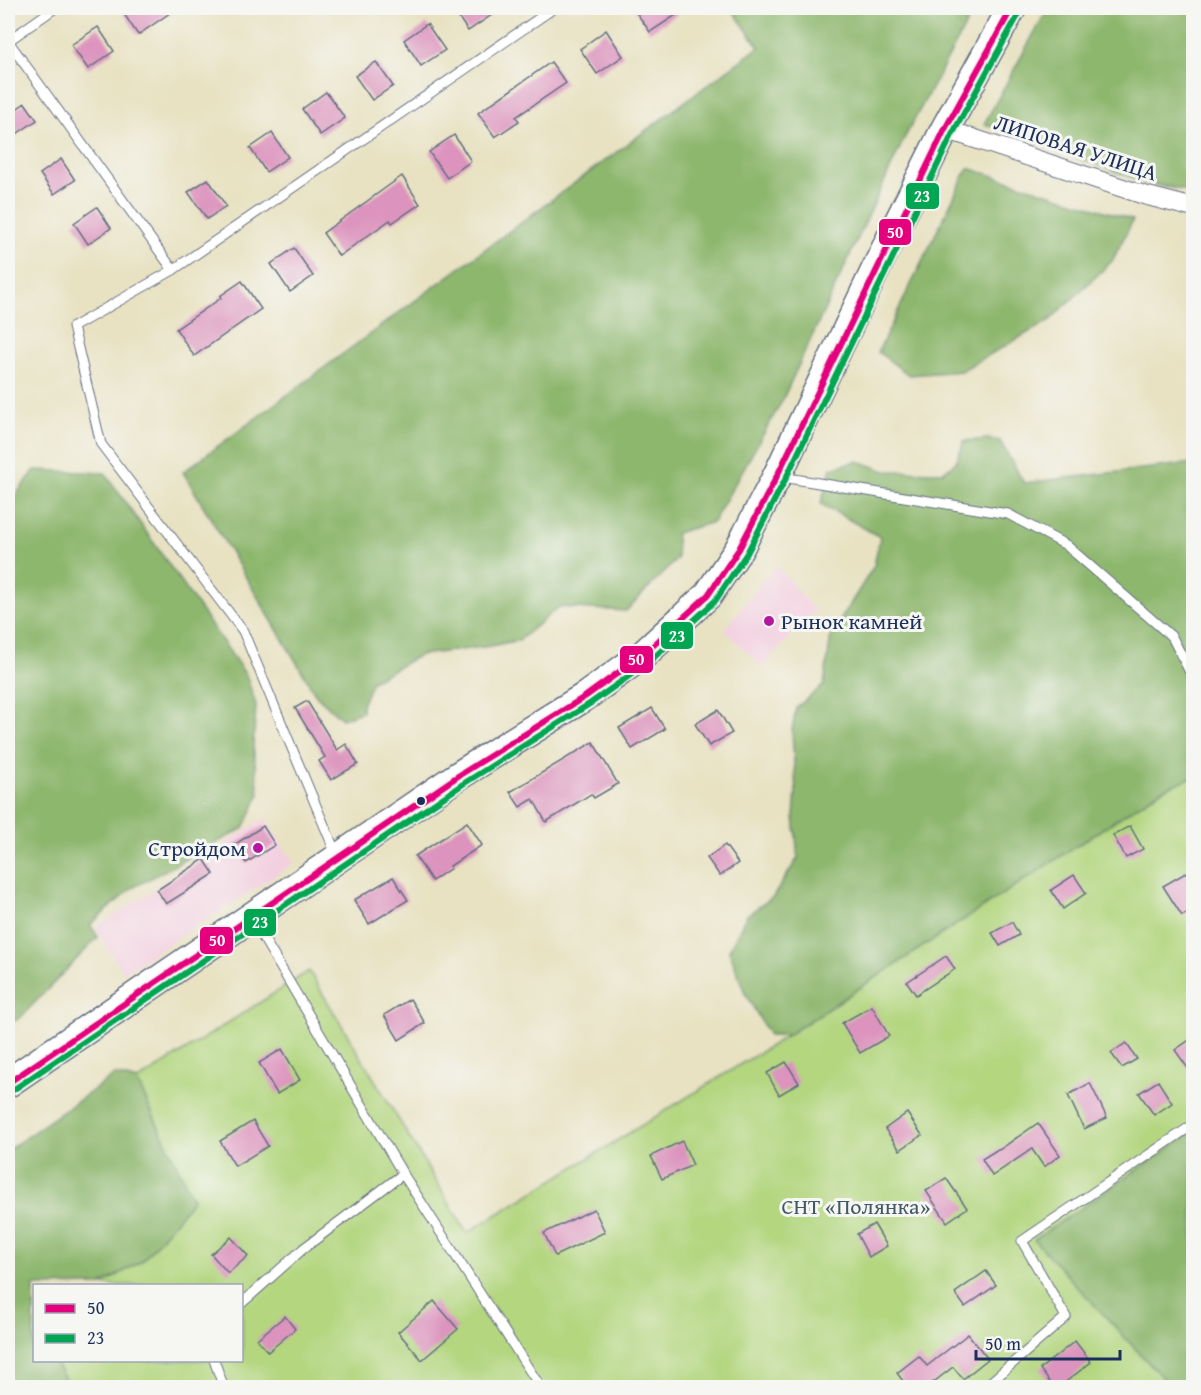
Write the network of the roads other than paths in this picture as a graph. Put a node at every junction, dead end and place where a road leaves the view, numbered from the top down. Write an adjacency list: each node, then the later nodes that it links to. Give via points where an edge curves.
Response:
1 (55, 8): 4 (lane)
2 (554, 8): 7 (lane)
3 (1012, 8): 5 (main road)
4 (8, 41): 7 (lane)
5 (945, 129): 6 (street, ЛИПОВАЯ УЛИЦА); 8 (main road)
6 (1194, 208)
7 (173, 270): 10 (lane, via 73,327 101,444 243,631)
8 (777, 476): 9 (lane, via 1008,514 1066,545 1172,637); 10 (main road, via 729,566 682,621 586,696 458,776)
9 (1194, 680)
10 (338, 858): 11 (main road)
11 (251, 917): 12 (main road); 14 (lane)
12 (8, 1083)
13 (1194, 1124): 19 (lane, via 1022,1241 1066,1317)
14 (403, 1174): 15 (lane, via 304,1248); 18 (lane)
15 (243, 1302)
16 (215, 1362): 17 (lane)
17 (224, 1388)
18 (541, 1388)
19 (984, 1388)

